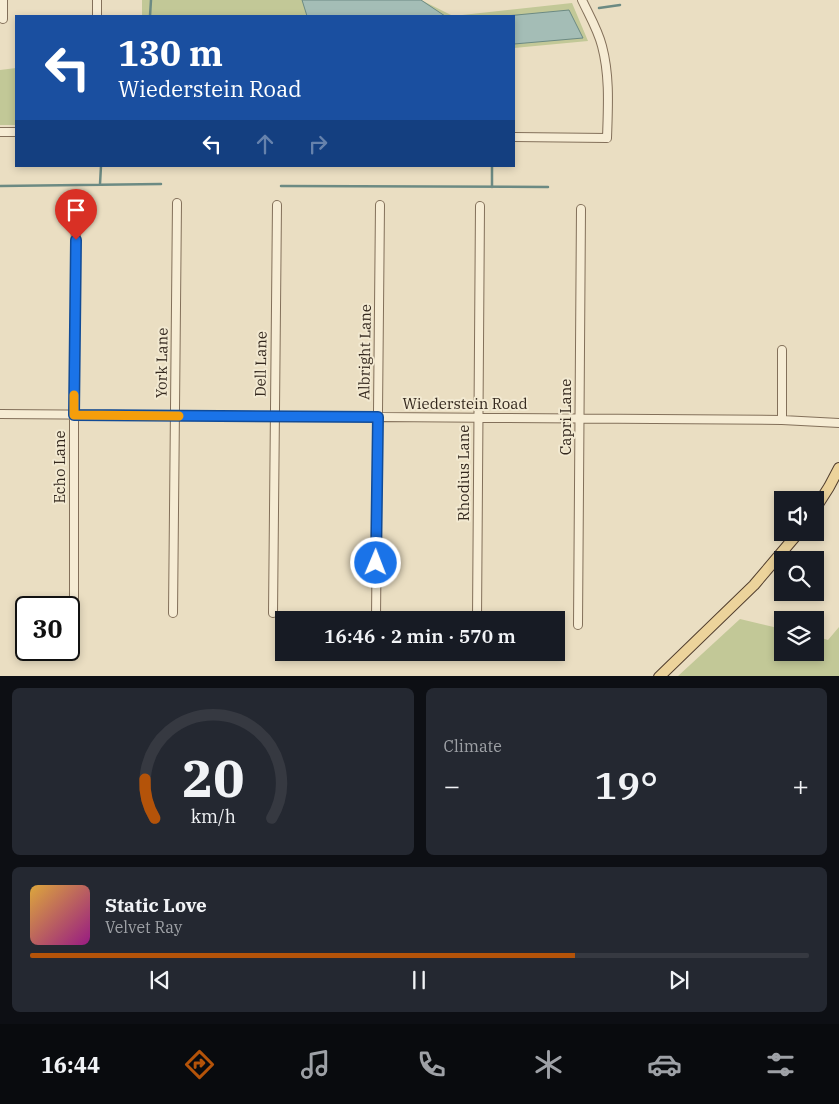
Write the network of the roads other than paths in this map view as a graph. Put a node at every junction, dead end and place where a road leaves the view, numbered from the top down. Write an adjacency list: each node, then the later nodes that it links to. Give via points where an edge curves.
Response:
1 (3, 0): 5 (street)
2 (97, 0): 4 (street)
3 (582, 0): 8 (street, via 602,45 608,83 607,138)
4 (97, 15)
5 (3, 19)
6 (0, 132): 7 (street)
7 (15, 132)
8 (515, 137)
9 (76, 201): 17 (street, Echo Lane)
10 (177, 203): 18 (street, York Lane)
11 (276, 205): 19 (street, Dell Lane)
12 (380, 205): 20 (street, Albright Lane)
13 (480, 206): 21 (street, Rhodius Lane)
14 (581, 209): 22 (street, Capri Lane)
15 (782, 350): 23 (street)
16 (0, 414): 17 (street, Wiederstein Road)
17 (74, 415): 18 (street, Wiederstein Road); 28 (street, Echo Lane)
18 (175, 416): 19 (street, Wiederstein Road); 32 (street, York Lane)
19 (274, 416): 20 (street, Wiederstein Road); 31 (street, Dell Lane)
20 (378, 417): 21 (street, Wiederstein Road); 29 (street, Albright Lane)
21 (478, 418): 22 (street, Wiederstein Road); 30 (street, Rhodius Lane)
22 (579, 418): 23 (street, Wiederstein Road); 33 (street, Capri Lane)
23 (782, 420): 24 (street, Wiederstein Road)
24 (839, 423)
25 (839, 468): 26 (main road)
26 (824, 495)
27 (791, 541): 34 (main road, via 754,585)
28 (74, 596)
29 (376, 611)
30 (476, 611)
31 (274, 613)
32 (174, 614)
33 (578, 626)
34 (659, 676)

